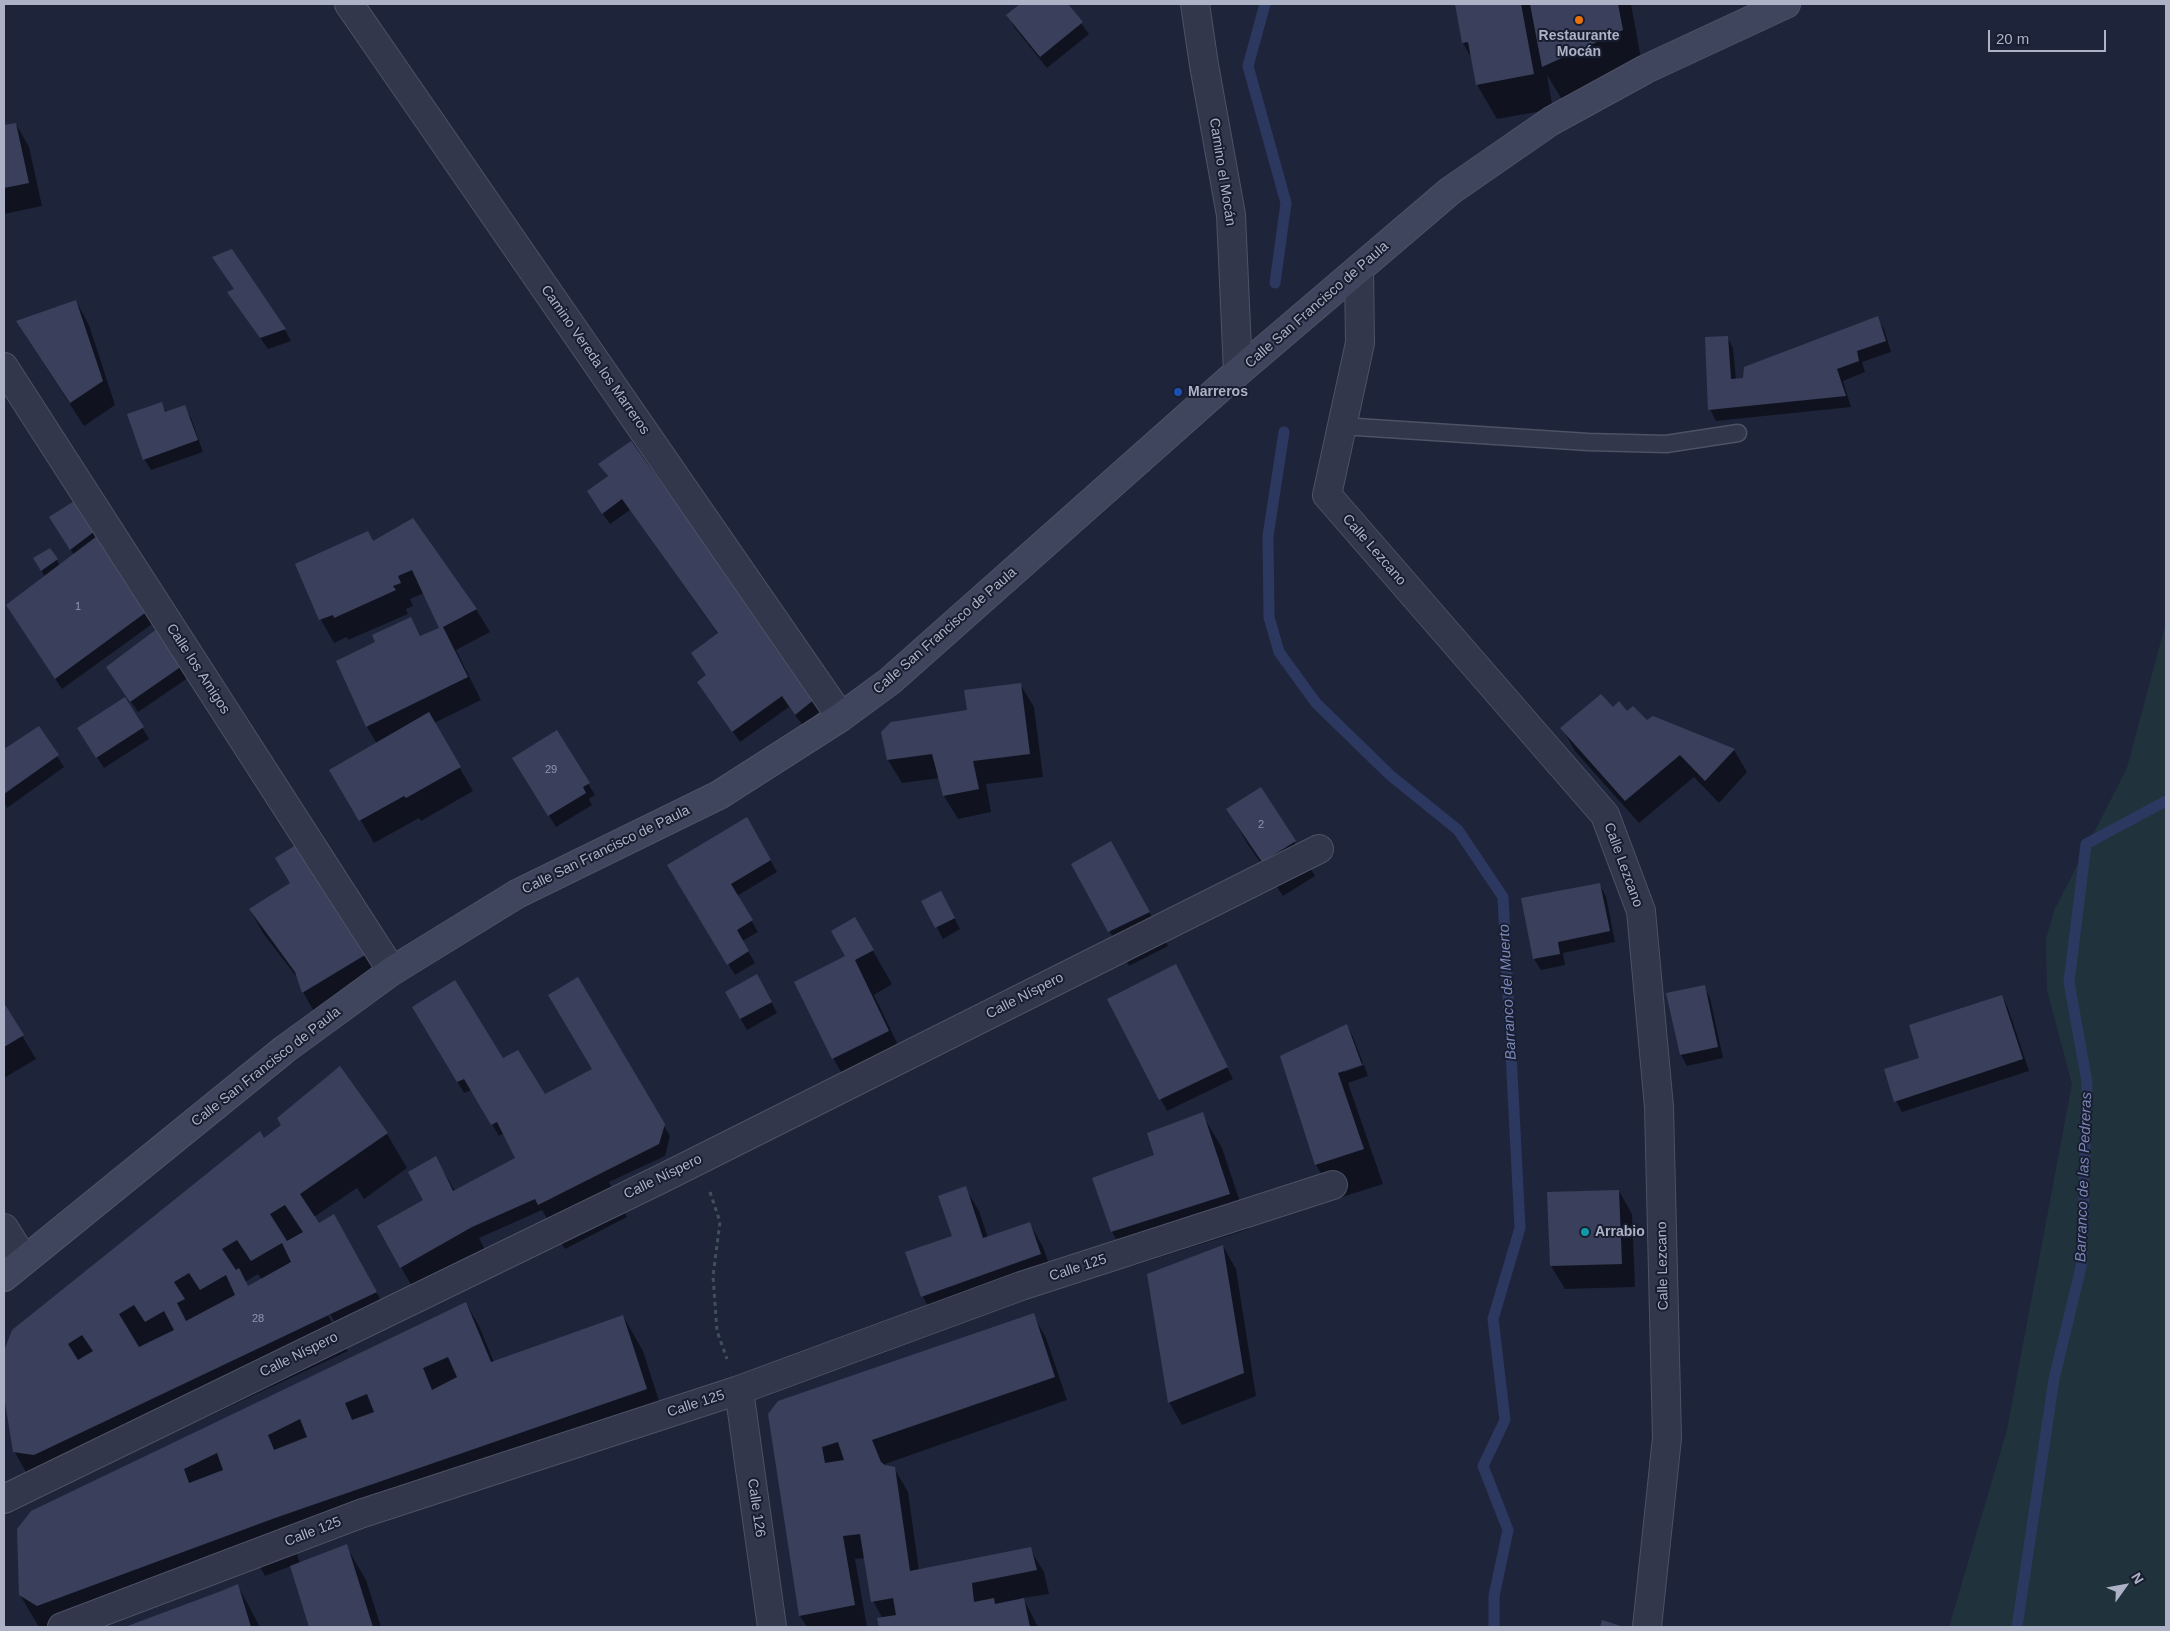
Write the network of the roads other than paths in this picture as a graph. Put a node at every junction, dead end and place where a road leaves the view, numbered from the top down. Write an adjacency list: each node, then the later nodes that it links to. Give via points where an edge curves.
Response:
1 (349, 4): 9 (street, Camino Vereda los Marreros)
2 (1195, 4): 6 (street, Camino el Mocán, via 1231,215)
3 (1786, 4): 4 (main road, Calle San Francisco de Paula, via 1646,69 1551,121 1450,191)
4 (1359, 269): 6 (main road, Calle San Francisco de Paula); 7 (street, Calle Lezcano, via 1360,342)
5 (4, 367): 11 (street, Calle los Amigos)
6 (1238, 372): 9 (main road, Calle San Francisco de Paula, via 890,681)
7 (1341, 426): 8 (lane, via 1656,444); 20 (street, Calle Lezcano, via 1327,495 1605,815 1641,911 1659,1107 1667,1438)
8 (1738, 433)
9 (841, 717): 11 (main road, Calle San Francisco de Paula, via 719,795 517,894)
10 (1319, 849): 17 (street, Calle Níspero, via 693,1162)
11 (392, 971): 14 (main road, Calle San Francisco de Paula, via 285,1049)
12 (1333, 1186): 16 (street, Calle 125, via 1021,1286)
13 (4, 1228): 14 (street)
14 (24, 1260): 15 (main road, Calle San Francisco de Paula)
15 (4, 1277)
16 (739, 1390): 18 (street, Calle 125, via 360,1514); 19 (street, Calle 126)
17 (4, 1499)
18 (62, 1627)
19 (772, 1627)
20 (1647, 1627)

